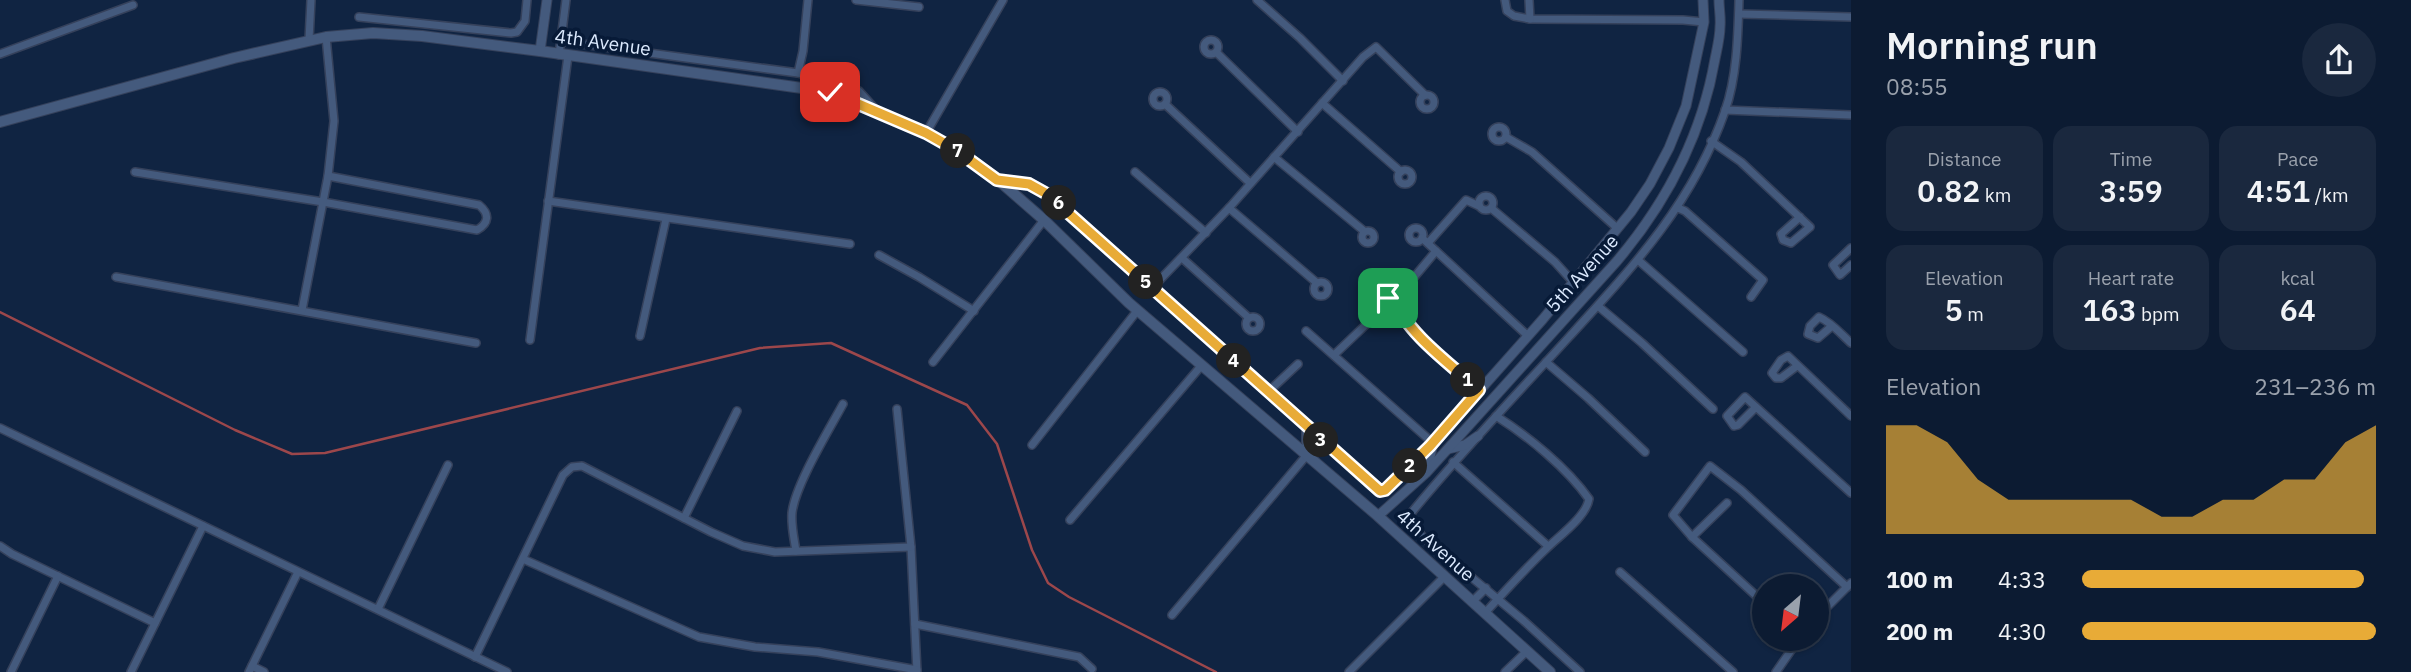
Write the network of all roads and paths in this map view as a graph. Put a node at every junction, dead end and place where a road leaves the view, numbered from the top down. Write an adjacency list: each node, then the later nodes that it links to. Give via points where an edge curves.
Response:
1 (311, 0): 22 (street)
2 (527, 0): 17 (street, via 525,21 511,33)
3 (547, 0): 24 (street)
4 (566, 0): 23 (street)
5 (808, 0): 28 (street)
6 (856, 0): 15 (street)
7 (1003, 0): 38 (street)
8 (1256, 0): 29 (street)
9 (1505, 0): 19 (street, via 1507,11)
10 (1529, 0): 19 (street)
11 (1703, 0): 20 (street)
12 (1719, 0): 105 (street, 5th Avenue, via 1720,27 1705,102 1665,194 1617,261)
13 (1739, 0): 16 (street)
14 (133, 5): 26 (street)
15 (919, 7)
16 (1739, 14): 18 (street); 33 (street)
17 (359, 17)
18 (1851, 17)
19 (1530, 19): 20 (street)
20 (1704, 22): 55 (street, via 1686,106 1669,148)
21 (326, 37): 22 (main road, 4th Avenue); 24 (main road, 4th Avenue, via 373,33 422,36); 45 (street, via 334,121)
22 (309, 40): 36 (main road, 4th Avenue)
23 (560, 41): 27 (street); 28 (street)
24 (540, 51): 27 (main road, 4th Avenue)
25 (1216, 52): 37 (street)
26 (0, 54)
27 (564, 55): 34 (main road, 4th Avenue, via 830,92); 48 (street)
28 (798, 73): 34 (street, via 859,91)
29 (1343, 81): 30 (street, via 1376,47); 31 (street)
30 (1425, 95)
31 (1322, 103): 37 (street); 44 (street)
32 (1164, 104): 47 (street)
33 (1725, 110): 35 (street); 40 (street)
34 (877, 112): 38 (main road, 4th Avenue)
35 (1851, 115)
36 (0, 122)
37 (1298, 132): 41 (street)
38 (926, 133): 46 (main road, 4th Avenue)
39 (1506, 137): 55 (street, via 1532,152)
40 (1712, 141): 51 (street); 52 (street)
41 (1274, 157): 47 (street); 56 (street)
42 (135, 172): 49 (street)
43 (1135, 172): 57 (street)
44 (1401, 172)
45 (328, 176): 49 (street); 49 (street, via 479,205 488,218 477,230)
46 (997, 180): 54 (main road, 4th Avenue); 68 (street, via 1029,184 1047,194)
47 (1250, 183): 50 (street)
48 (548, 201): 53 (street); 81 (street)
49 (323, 202): 72 (street)
50 (1229, 208): 57 (street); 67 (street)
51 (1678, 208): 63 (street); 69 (street, via 1763,280)
52 (1800, 217)
53 (666, 219): 58 (street); 79 (street)
54 (1044, 220): 73 (main road, 4th Avenue); 74 (street)
55 (1618, 228): 66 (street)
56 (1364, 231)
57 (1206, 233): 62 (street)
58 (850, 244)
59 (1851, 248): 64 (street, via 1833,265 1840,275)
60 (1436, 251): 66 (street, via 1425,240 1466,200 1490,208); 70 (street); 80 (street)
61 (879, 255): 74 (street)
62 (1182, 258): 68 (street); 76 (street)
63 (1638, 260): 71 (street); 84 (street)
64 (1851, 265)
65 (116, 277): 72 (street)
66 (1573, 282): 80 (street)
67 (1317, 283)
68 (1152, 288): 92 (street)
69 (1751, 297)
70 (1395, 304): 75 (street, via 1391,312); 75 (street, via 1384,300); 91 (street, via 1421,337)
71 (1598, 306): 87 (street); 96 (street)
72 (302, 310): 83 (street)
73 (1138, 310): 89 (main road, 4th Avenue); 103 (street)
74 (974, 311): 86 (street)
75 (1386, 311): 85 (street)
76 (1249, 318)
77 (1832, 326): 82 (street)
78 (1306, 331): 85 (street)
79 (640, 336)
80 (1528, 336): 91 (street)
81 (530, 340)
82 (1851, 342)
83 (476, 343)
84 (1743, 352)
85 (1334, 355): 104 (street)
86 (933, 362)
87 (1546, 362): 98 (street); 106 (street)
88 (1298, 363): 92 (street)
89 (1201, 366): 107 (main road, 4th Avenue); 115 (street)
90 (1797, 366): 99 (street)
91 (1479, 390): 104 (street)
92 (1268, 393): 100 (street)
93 (843, 404): 121 (street, via 797,493 792,510)
94 (1756, 407): 111 (street)
95 (897, 409): 120 (street)
96 (1713, 409)
97 (737, 411): 114 (street)
98 (1496, 416): 102 (street); 119 (street, via 1553,461 1588,499 1587,506)
99 (1851, 416)
100 (1306, 426): 104 (street, via 1380,491); 107 (street)
101 (0, 428): 116 (street)
102 (1478, 436): 105 (street); 108 (street)
103 (1032, 444)
104 (1432, 444): 110 (street)
105 (1447, 449): 110 (street, 5th Avenue)
106 (1645, 453)
107 (1306, 456): 113 (main road, 4th Avenue); 137 (street)
108 (1452, 462): 119 (street); 123 (street, via 1410,520)
109 (448, 465): 135 (street)
110 (1426, 473): 113 (street, 5th Avenue)
111 (1851, 494)
112 (1727, 503): 117 (street)
113 (1378, 516): 124 (main road, 4th Avenue)
114 (684, 518): 121 (street, via 743,546); 122 (street, via 582,466 572,467 563,475)
115 (1070, 520)
116 (204, 526): 125 (street); 138 (street)
117 (1692, 537): 130 (street, via 1673,514 1710,466); 131 (street)
118 (0, 546): 127 (street)
119 (1548, 546): 132 (street)
120 (911, 547): 121 (street); 139 (street)
121 (796, 551)
122 (523, 559): 142 (street); 145 (street, via 699,637 818,652)
123 (1450, 559): 124 (street); 129 (street)
124 (1428, 563): 128 (main road, 4th Avenue)
125 (298, 572): 135 (street); 144 (street)
126 (1620, 572): 154 (street)
127 (58, 576): 138 (street); 146 (street)
128 (1444, 577): 133 (main road, 4th Avenue); 150 (street)
129 (1486, 588): 132 (street); 133 (street)
130 (1848, 589): 134 (street)
131 (1752, 592)
132 (1499, 598): 136 (street); 153 (street)
133 (1472, 602): 136 (main road, 4th Avenue)
134 (1829, 606)
135 (378, 610): 142 (street)
136 (1485, 613): 140 (main road, 4th Avenue)
137 (1172, 615)
138 (155, 623): 147 (street)
139 (915, 624): 143 (street, via 1079,657); 145 (street)
140 (1527, 651): 151 (street); 152 (main road, 4th Avenue)
141 (1791, 651): 155 (street)
142 (475, 657): 149 (street)
143 (1092, 668)
144 (250, 669): 148 (street)
145 (917, 671)
146 (11, 672)
147 (131, 672)
148 (264, 672)
149 (507, 672)
150 (1349, 672)
151 (1505, 672)
152 (1550, 672)
153 (1580, 672)
154 (1733, 672)
155 (1776, 672)

